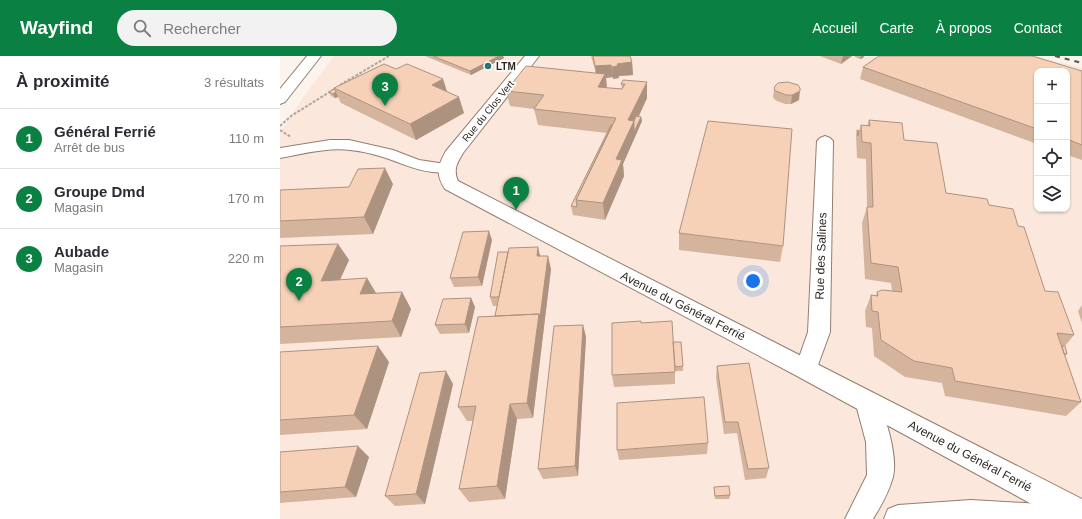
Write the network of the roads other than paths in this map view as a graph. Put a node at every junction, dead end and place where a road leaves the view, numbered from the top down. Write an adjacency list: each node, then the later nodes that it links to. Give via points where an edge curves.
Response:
1 (300, 56): 5 (street)
2 (314, 56): 5 (street)
3 (328, 56): 5 (street)
4 (532, 56): 9 (street, Rue du Clos Vert, via 455,151)
5 (288, 76): 6 (street)
6 (280, 99)
7 (825, 141): 10 (street, Rue des Salines, via 819,332)
8 (280, 153): 9 (street, via 330,145 349,145 416,164)
9 (446, 168): 10 (street, Avenue du Général Ferrié, via 447,179 458,189)
10 (806, 369): 11 (street, Avenue du Général Ferrié)
11 (867, 401): 12 (street, Avenue du Général Ferrié); 13 (street, via 874,419 880,457 879,482)
12 (1082, 515)
13 (858, 519)
14 (898, 519): 15 (street, via 971,514)
15 (1058, 519)

